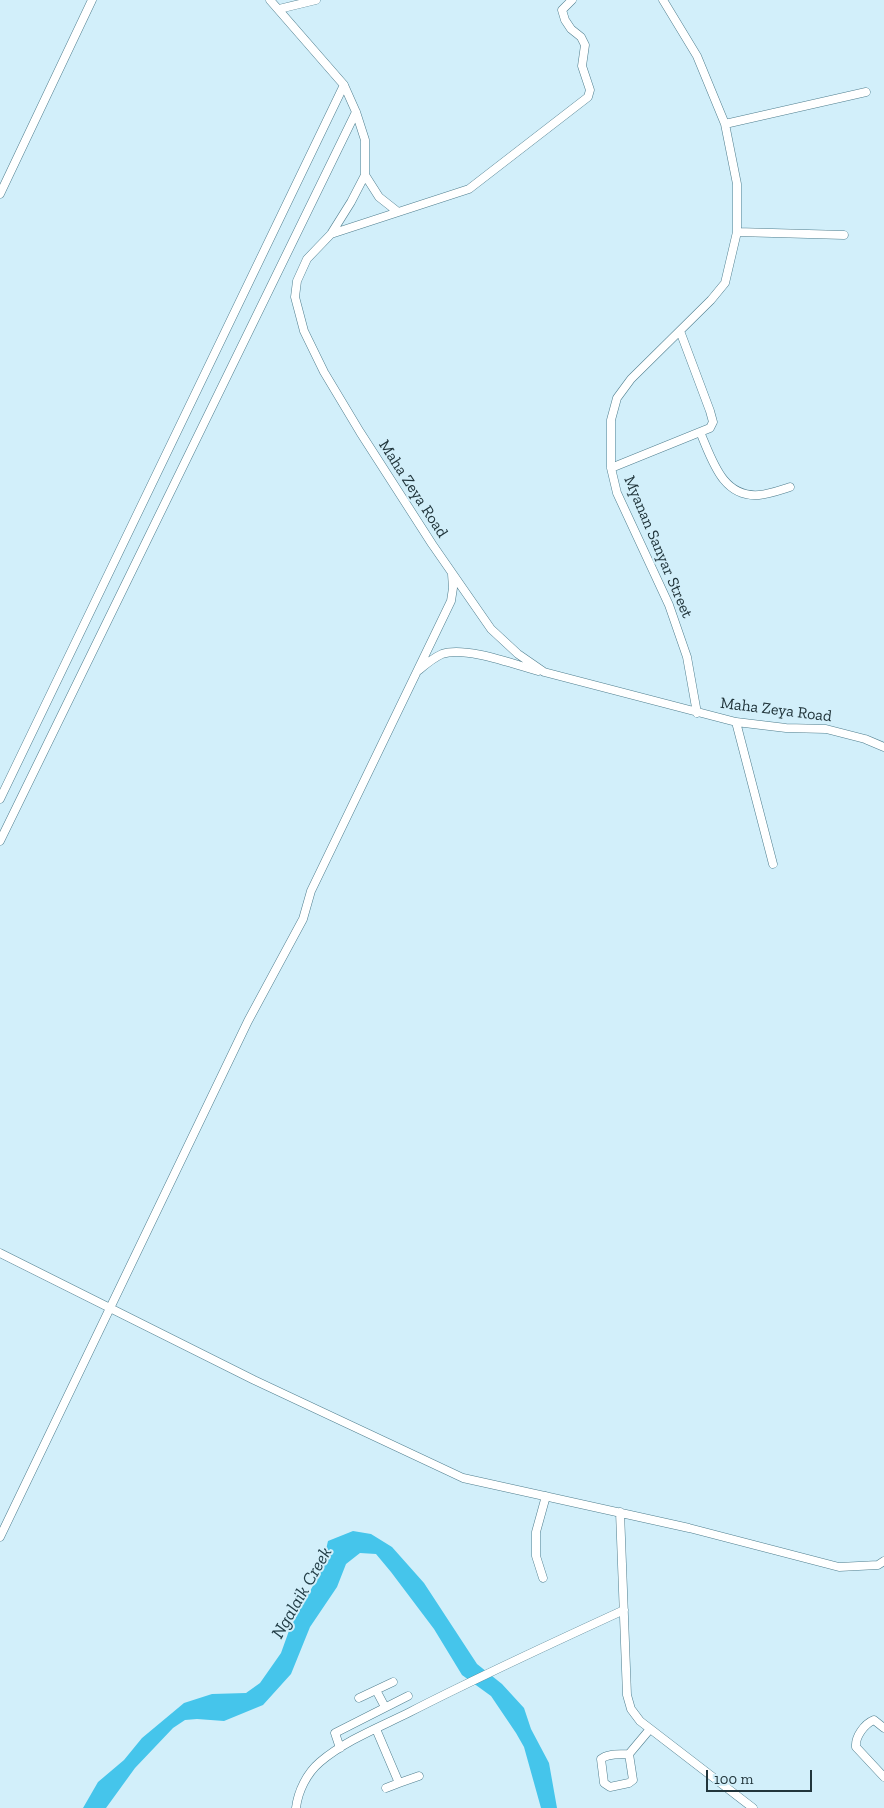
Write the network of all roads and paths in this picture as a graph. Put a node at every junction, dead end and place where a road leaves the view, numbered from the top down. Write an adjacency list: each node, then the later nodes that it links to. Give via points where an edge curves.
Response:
1 (92, 0): 12 (street)
2 (270, 0): 6 (street, Maha Zeya Road)
3 (316, 0): 6 (street)
4 (572, 0): 13 (street, via 562,10 565,20 582,36 585,45 582,66 590,90 588,97 469,189)
5 (662, 0): 10 (street, Myanan Sanyar Street, via 696,56)
6 (280, 9): 7 (street, Maha Zeya Road)
7 (344, 85): 9 (street, Maha Zeya Road); 27 (street)
8 (866, 92): 10 (street)
9 (356, 112): 11 (street, Maha Zeya Road, via 365,140); 28 (street)
10 (725, 124): 14 (street, Myanan Sanyar Street, via 737,184)
11 (365, 175): 13 (street, via 380,197); 15 (street, Maha Zeya Road)
12 (0, 194)
13 (398, 212): 15 (street)
14 (736, 232): 16 (street); 17 (street, Myanan Sanyar Street, via 724,283)
15 (331, 234): 21 (street, Maha Zeya Road, via 306,259 296,281 295,297 304,331 360,432)
16 (844, 235)
17 (680, 331): 18 (street, via 712,416 710,428); 19 (street, Myanan Sanyar Street, via 631,379 617,398 611,420)
18 (700, 432): 19 (street); 20 (street, via 720,477 729,487 758,495)
19 (611, 468): 24 (street, Myanan Sanyar Street, via 617,493 669,605 687,657)
20 (790, 487)
21 (452, 574): 22 (street, via 451,601); 23 (street, Maha Zeya Road, via 491,629)
22 (417, 671): 23 (street, via 442,654 456,652); 31 (street, via 311,891 304,919 248,1022)
23 (544, 672): 24 (street, Maha Zeya Road)
24 (697, 713): 25 (street, Maha Zeya Road)
25 (736, 722): 26 (street, Maha Zeya Road, via 826,729); 29 (street)
26 (884, 747)
27 (0, 799)
28 (0, 841)
29 (773, 864)
30 (0, 1253): 31 (street)
31 (111, 1307): 32 (street, via 254,1380 463,1478); 34 (street)
32 (546, 1496): 33 (street); 36 (street, via 536,1532 536,1556)
33 (620, 1512): 35 (street, via 839,1567 878,1565); 37 (street)
34 (0, 1537)
35 (884, 1561)
36 (543, 1578)
37 (624, 1610): 44 (street); 45 (street, via 628,1701 640,1721)
38 (392, 1682): 39 (street)
39 (376, 1690): 41 (street); 42 (street)
40 (408, 1696): 42 (street)
41 (359, 1698)
42 (385, 1707): 46 (street, via 335,1732)
43 (884, 1728): 49 (street, via 874,1720 870,1721 855,1742)
44 (376, 1729): 46 (street); 50 (street)
45 (650, 1729): 47 (street); 53 (street)
46 (340, 1748): 52 (street, via 311,1772 297,1798)
47 (629, 1754): 47 (street, via 601,1759 604,1783 610,1787 633,1780)
48 (419, 1776): 50 (street)
49 (884, 1777)
50 (399, 1783): 51 (street)
51 (386, 1788)
52 (296, 1808)
53 (753, 1808)

